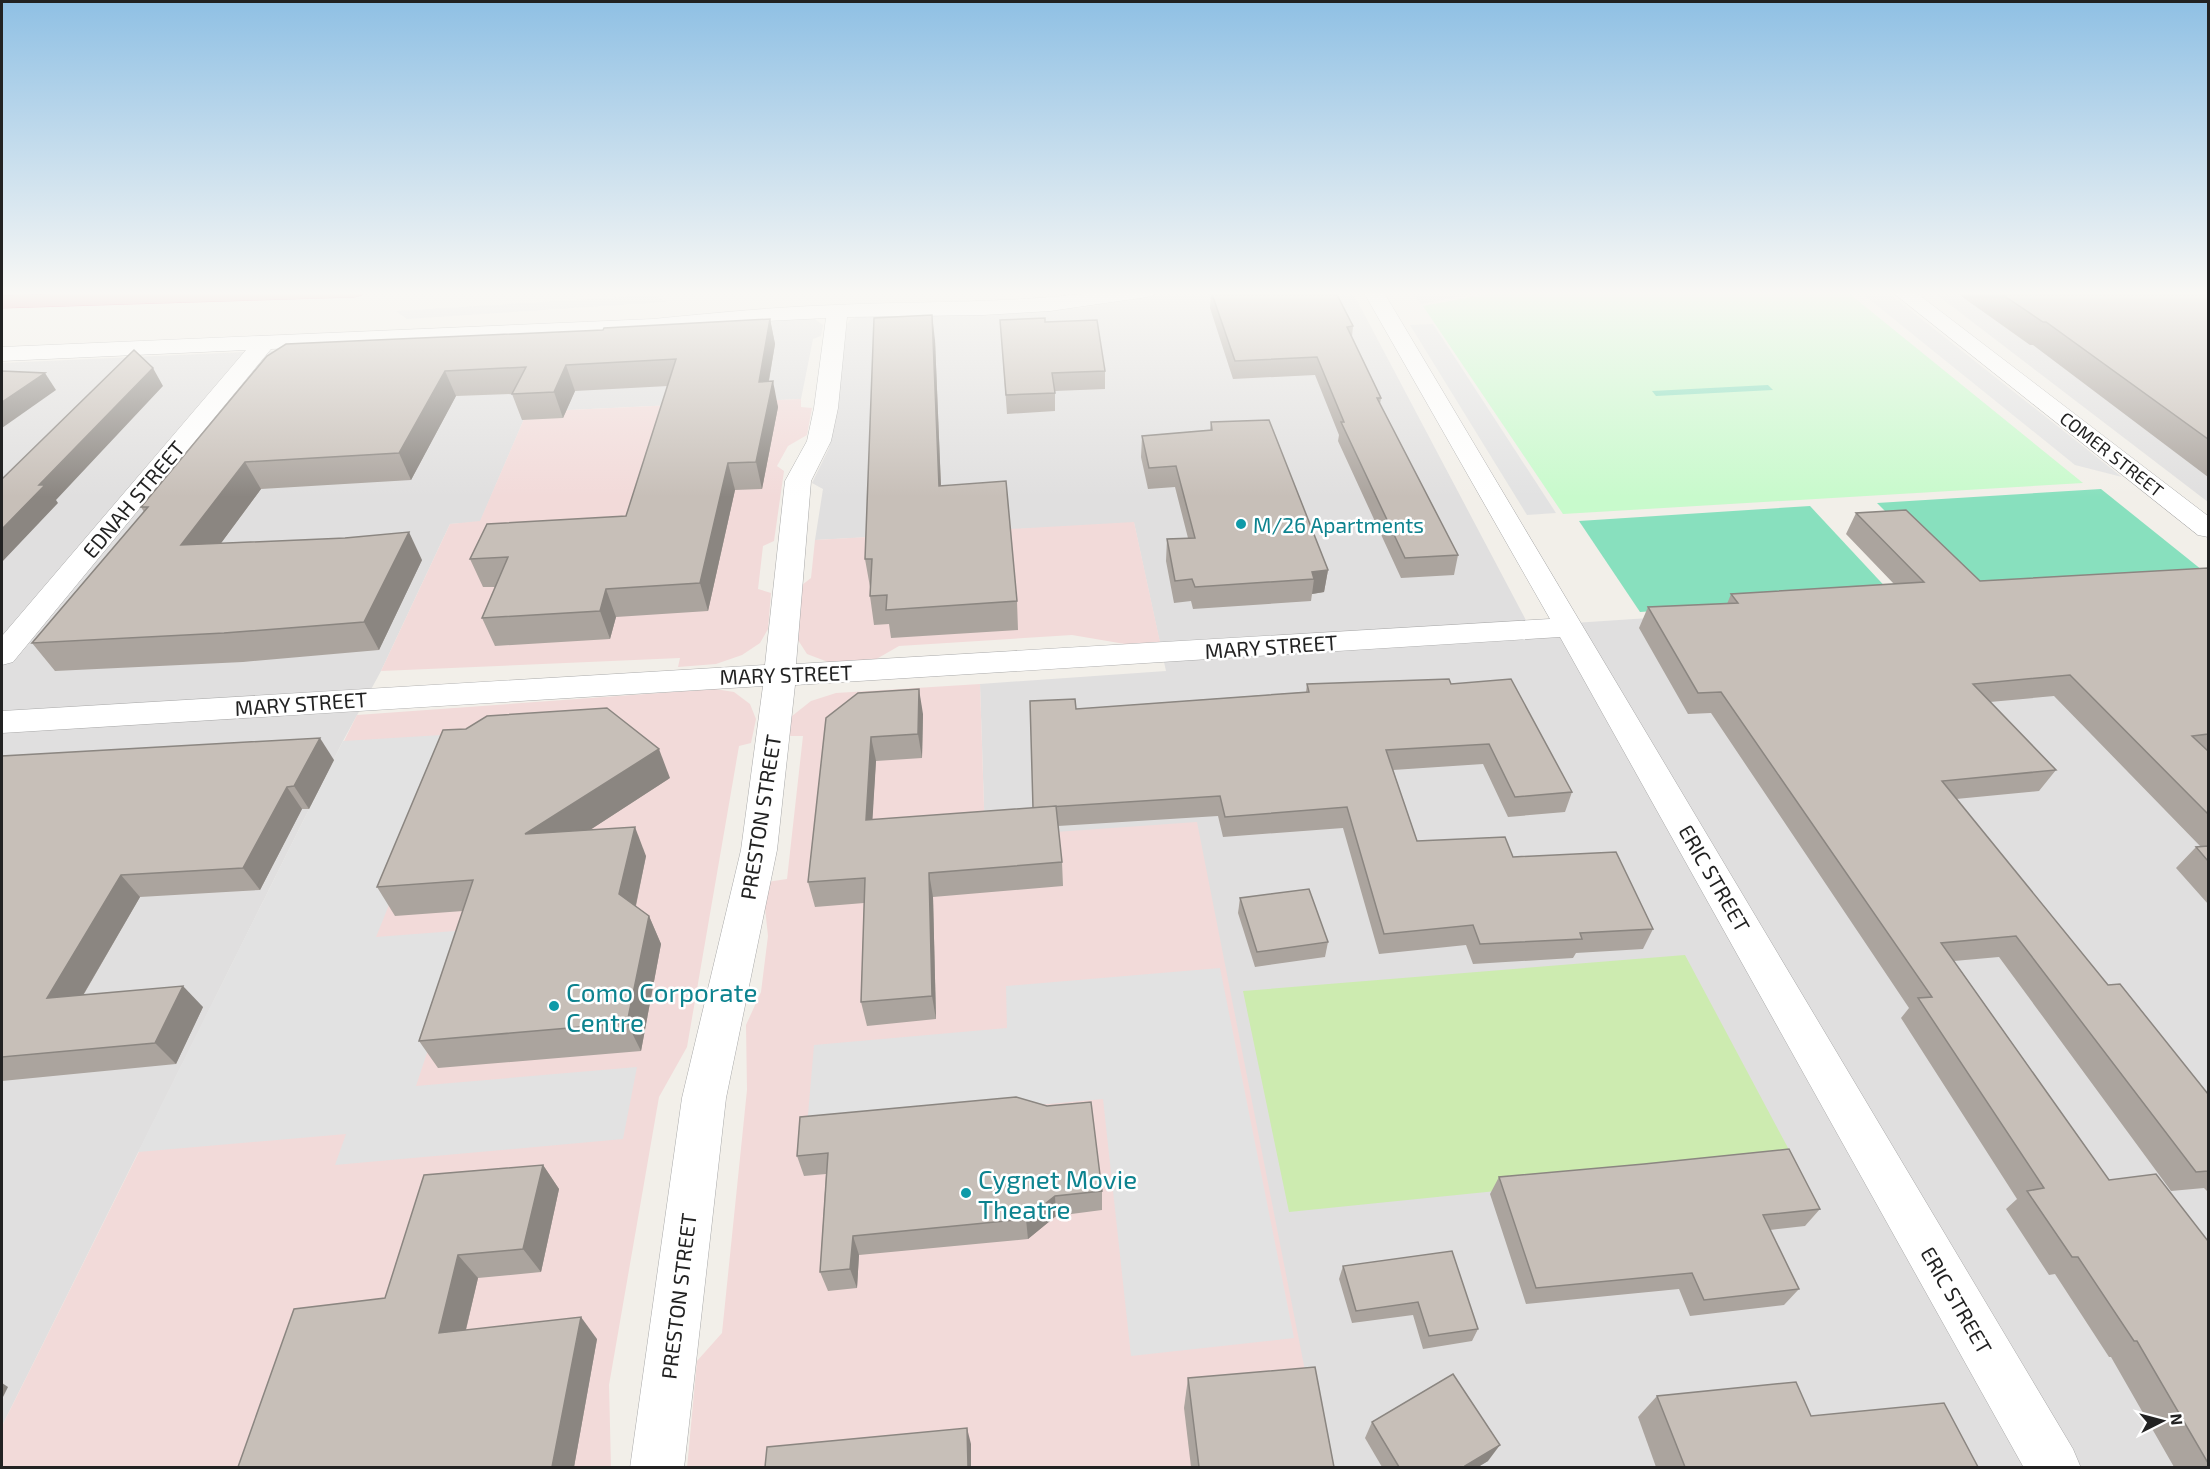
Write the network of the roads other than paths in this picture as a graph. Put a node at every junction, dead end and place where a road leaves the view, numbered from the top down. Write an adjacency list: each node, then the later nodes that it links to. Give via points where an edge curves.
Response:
1 (250, 360): 7 (street, EDNAH STREET)
2 (831, 360): 8 (street, PRESTON STREET, via 819,441 798,481)
3 (1413, 360): 6 (street, ERIC STREET)
4 (1989, 360): 5 (street, COMER STREET)
5 (2208, 529)
6 (1570, 627): 8 (street, MARY STREET); 11 (street, ERIC STREET)
7 (2, 655)
8 (780, 674): 9 (street, MARY STREET); 10 (street, PRESTON STREET, via 759,850 704,1098)
9 (2, 722)
10 (657, 1467)
11 (2054, 1467)

